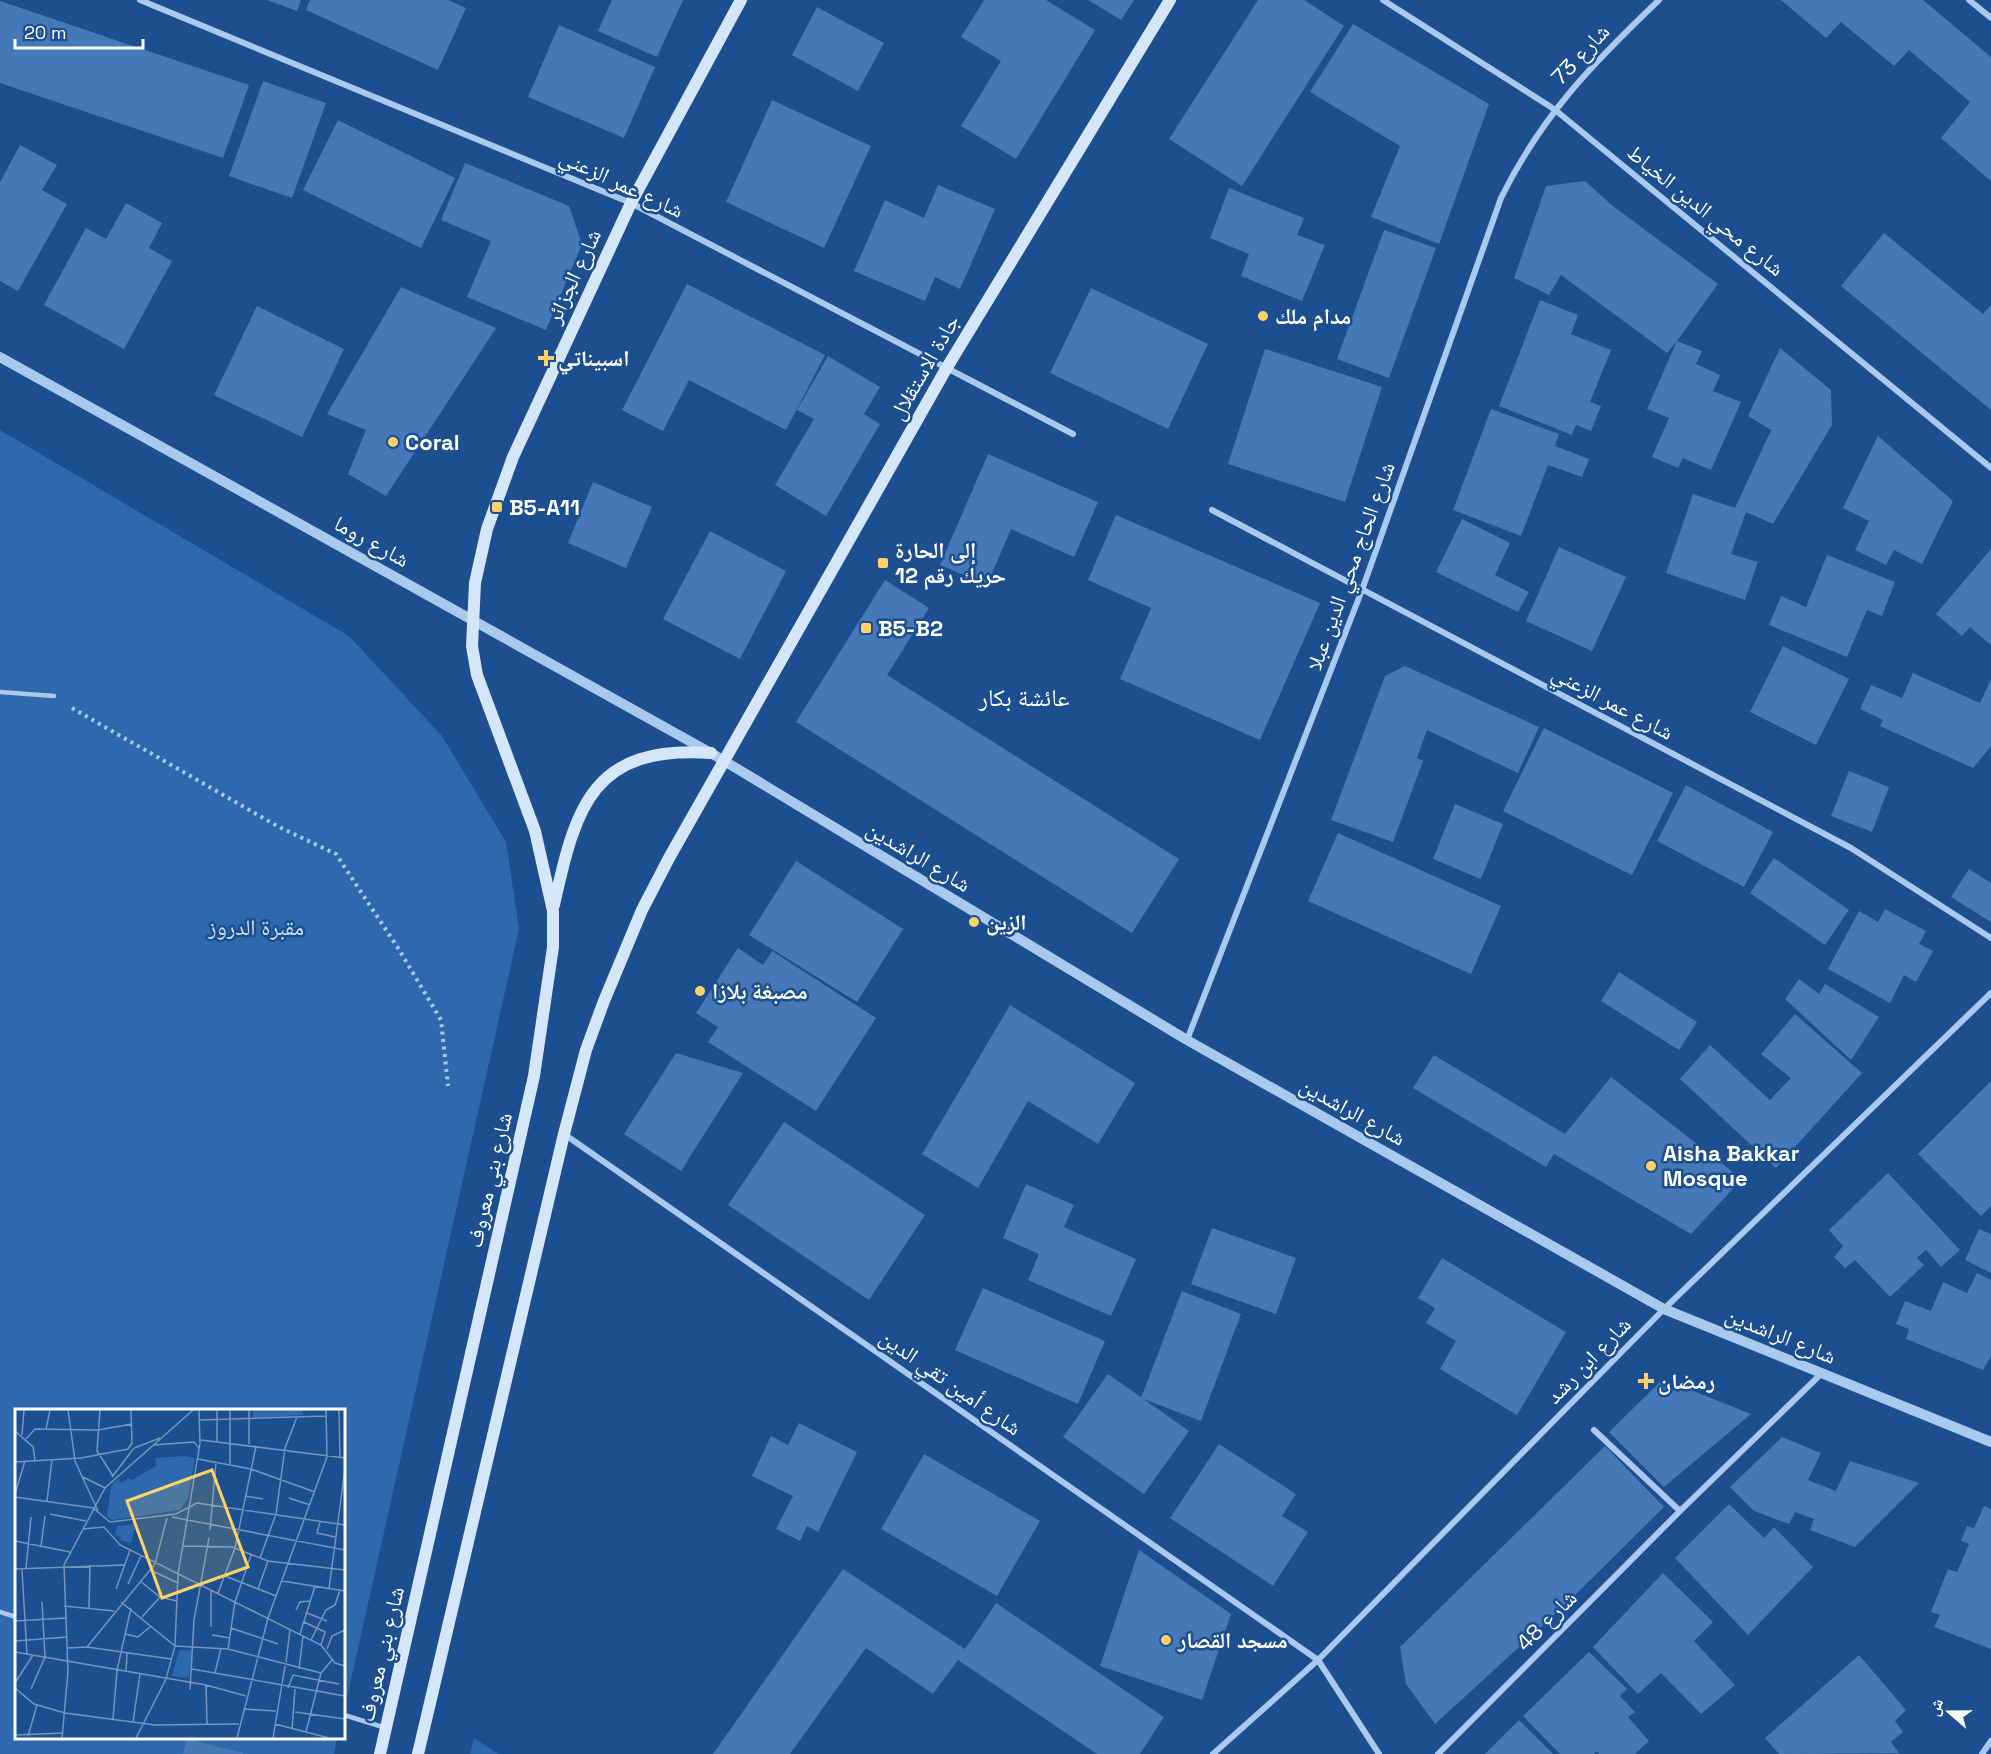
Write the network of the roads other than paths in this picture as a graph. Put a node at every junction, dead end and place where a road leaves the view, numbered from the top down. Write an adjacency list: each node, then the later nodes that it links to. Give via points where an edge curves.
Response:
1 (140, 0): 9 (street, شارع عمر الزعني)
2 (741, 0): 9 (main road, شارع الجزائر)
3 (1170, 0): 11 (main road, جادة الاستقلال)
4 (1383, 0): 8 (street, شارع محي الدين الخياط)
5 (1659, 0): 8 (street, شارع 73, via 1597,59)
6 (1970, 0): 7 (street)
7 (1991, 18)
8 (1554, 109): 13 (street, شارع محي الدين الخياط); 15 (street, شارع الحاج محي الدين عبلا, via 1522,156 1501,198)
9 (630, 203): 11 (street, شارع عمر الزعني); 16 (main road, شارع الجزائر, via 498,493 475,583)
10 (0, 357): 16 (street, شارع روما)
11 (946, 369): 12 (street, شارع عمر الزعني); 20 (main road, جادة الاستقلال)
12 (1073, 434)
13 (1991, 468)
14 (1212, 510): 15 (street, شارع عمر الزعني)
15 (1362, 590): 22 (street, شارع عمر الزعني, via 1851,848); 24 (street, شارع الحاج محي الدين عبلا)
16 (472, 619): 19 (street, شارع روما); 21 (main road, شارع بني معروف, via 477,675 528,808)
17 (0, 692): 18 (lane)
18 (54, 696)
19 (711, 753): 20 (street, شارع روما); 21 (main road, via 684,751 637,759 619,767 600,786 576,823)
20 (723, 761): 24 (street, شارع الراشدين); 25 (main road, via 622,955 586,1050)
21 (553, 911): 35 (main road, شارع بني معروف, via 553,947 534,1076)
22 (1991, 938)
23 (1991, 993): 26 (street, شارع ابن رشد)
24 (1187, 1040): 26 (street, شارع الراشدين)
25 (564, 1134): 33 (street, شارع أمين تقي الدين); 38 (main road)
26 (1664, 1309): 27 (street, شارع الراشدين); 33 (street, شارع ابن رشد)
27 (1822, 1373): 29 (street, شارع الراشدين); 30 (street, شارع 48)
28 (1594, 1430): 30 (street)
29 (1991, 1442)
30 (1680, 1511): 41 (street, شارع 48)
31 (0, 1612): 32 (lane)
32 (15, 1617)
33 (1318, 1660): 39 (street, شارع ابن رشد); 40 (street)
34 (345, 1715): 35 (lane)
35 (386, 1728): 37 (main road, شارع بني معروف)
36 (1991, 1741): 42 (street)
37 (380, 1754)
38 (418, 1754)
39 (1213, 1754)
40 (1379, 1754)
41 (1438, 1754)
42 (1982, 1754)

